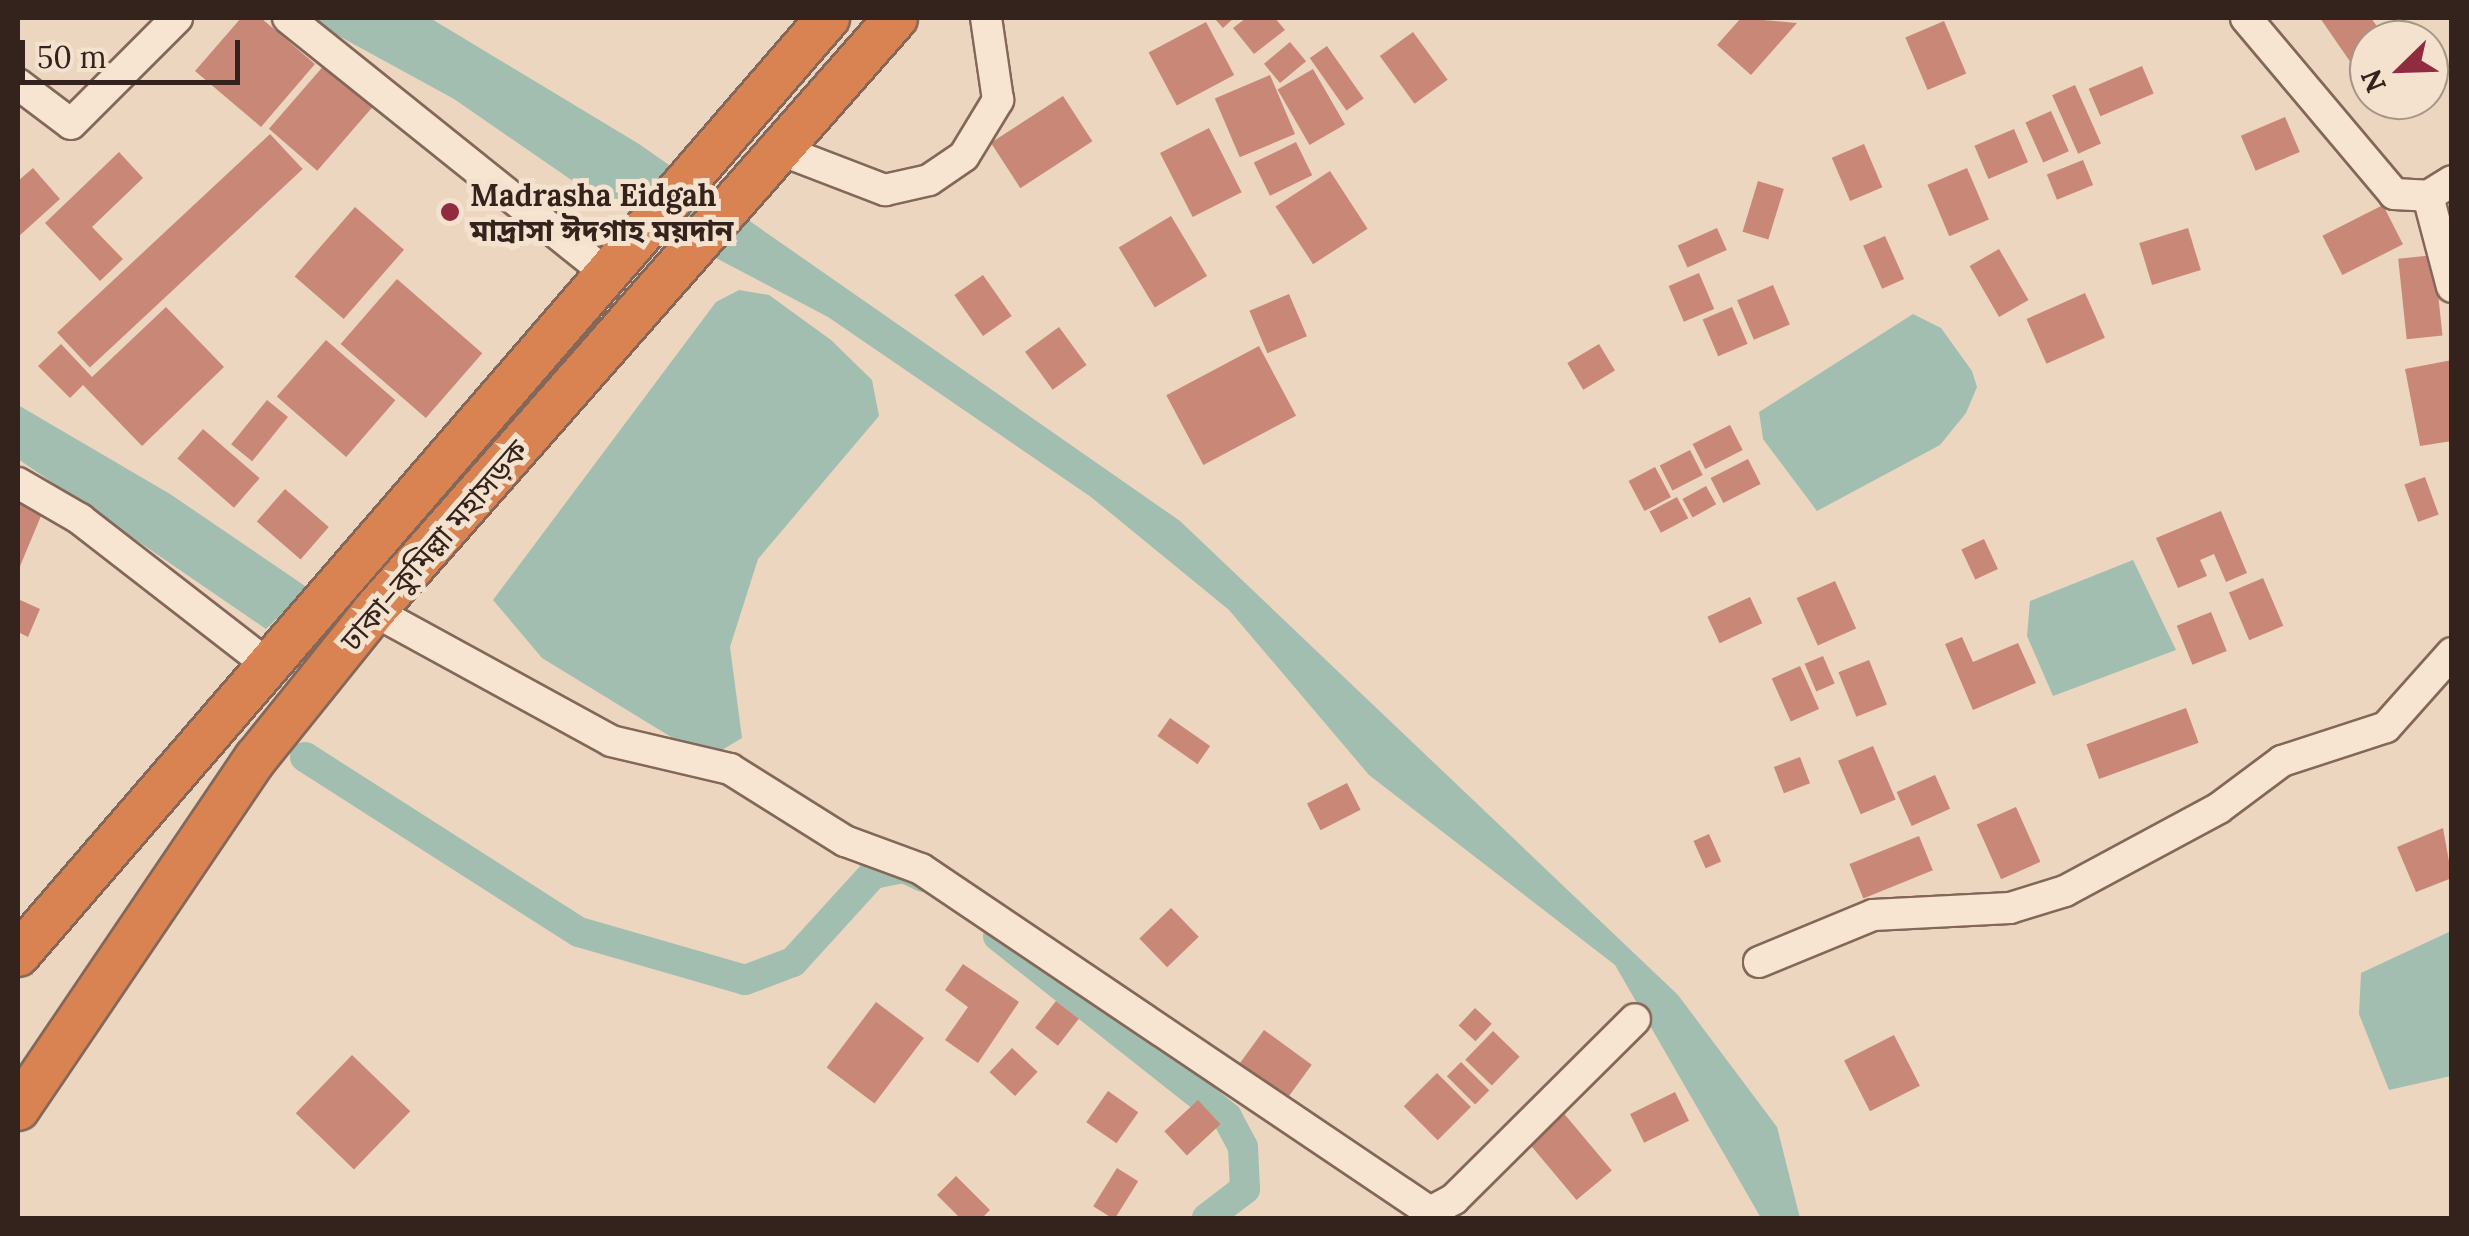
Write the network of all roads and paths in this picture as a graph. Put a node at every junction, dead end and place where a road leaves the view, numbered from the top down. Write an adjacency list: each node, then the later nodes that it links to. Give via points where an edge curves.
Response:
1 (177, 18): 7 (street, via 71,124)
2 (828, 18): 10 (highway, ঢাকা–কুমিল্লা মহাসড়ক)
3 (896, 18): 8 (highway, ঢাকা–কুমিল্লা মহাসড়ক)
4 (986, 18): 8 (street, via 998,100 964,156 929,180 885,190)
5 (2246, 18): 9 (street, via 2394,194)
6 (292, 19): 10 (street)
7 (18, 84)
8 (778, 150): 13 (highway, ঢাকা–কুমিল্লা মহাসড়ক)
9 (2440, 188): 11 (street)
10 (615, 256): 15 (highway, ঢাকা–কুমিল্লা মহাসড়ক)
11 (2452, 287)
12 (18, 484): 15 (street, via 80,519)
13 (374, 611): 19 (highway, ঢাকা–কুমিল্লা মহাসড়ক, via 256,758); 20 (street, via 611,741 730,769 845,841 921,870)
14 (2452, 653): 17 (street, via 2386,728 2282,761 2219,808 2065,891 2010,908 1873,915)
15 (268, 665): 16 (highway, ঢাকা–কুমিল্লা মহাসড়ক)
16 (18, 955)
17 (1758, 962)
18 (1635, 1019): 20 (street, via 1454,1200)
19 (18, 1110)
20 (1429, 1215)

